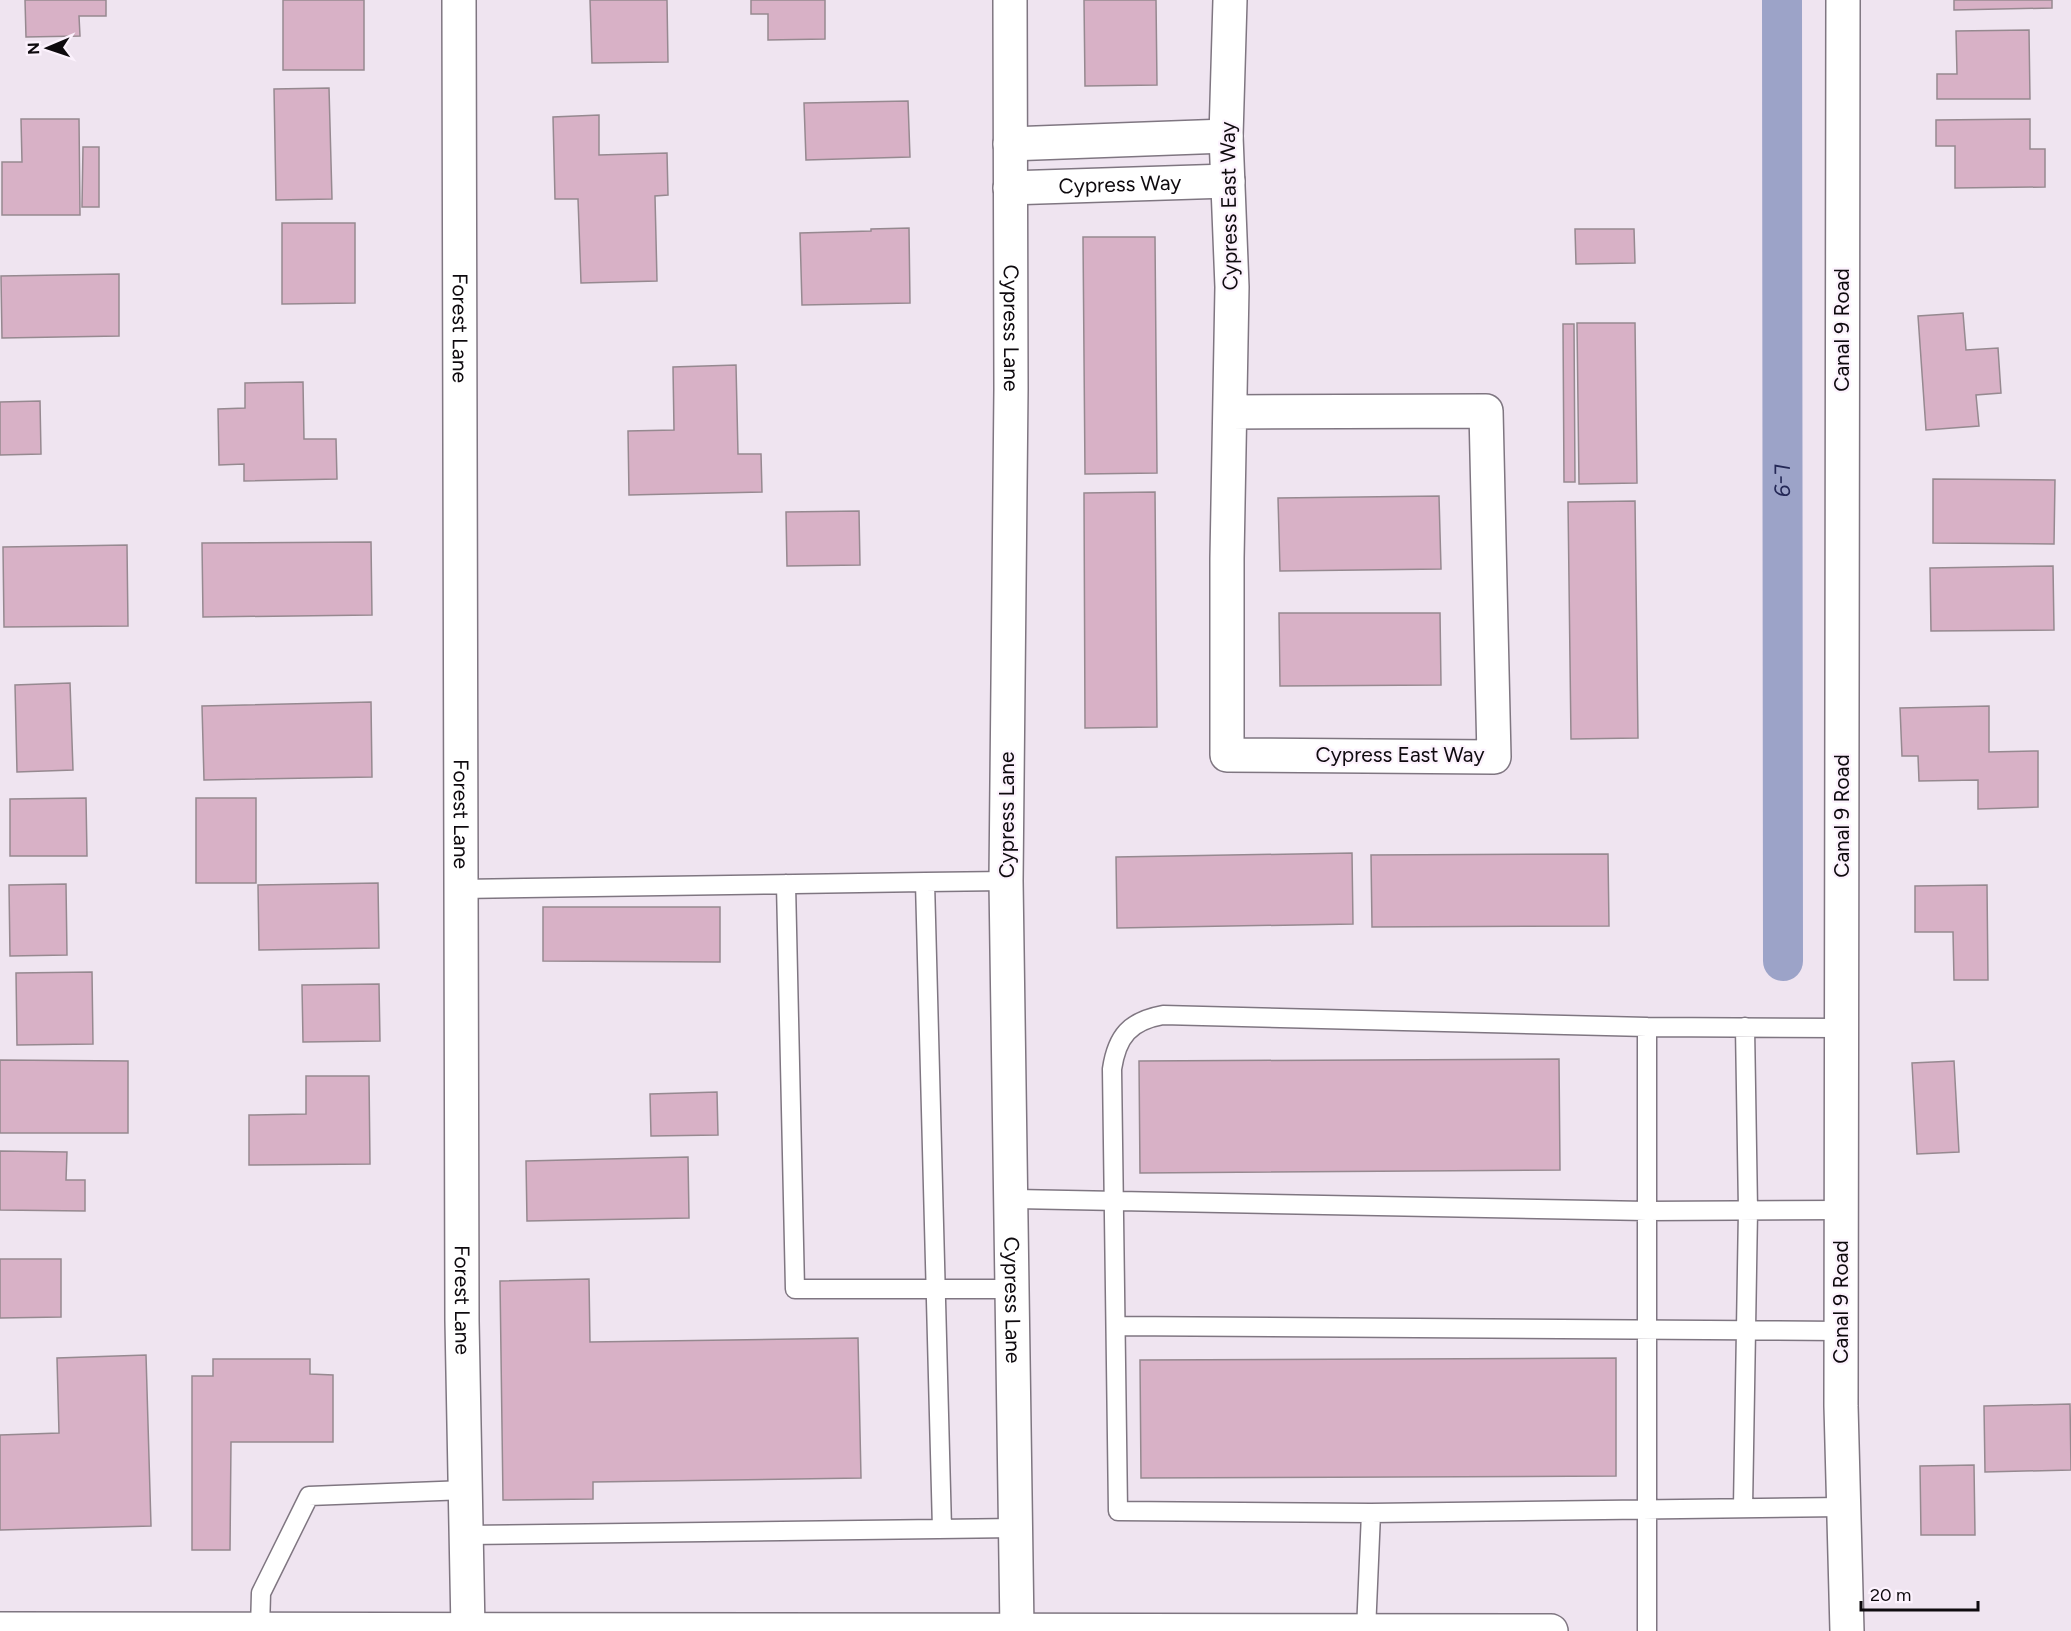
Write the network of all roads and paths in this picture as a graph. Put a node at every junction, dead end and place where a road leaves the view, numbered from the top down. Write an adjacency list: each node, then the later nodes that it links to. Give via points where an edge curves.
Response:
1 (459, 0): 13 (street, Forest Lane)
2 (1010, 0): 6 (street, Cypress Lane)
3 (1230, 0): 5 (street, Cypress East Way)
4 (1843, 0): 16 (street, Canal 9 Road)
5 (1226, 136): 6 (street); 7 (street, Cypress East Way)
6 (1010, 144): 8 (street, Cypress Lane)
7 (1228, 181): 8 (street, Cypress Way); 9 (street, Cypress East Way, via 1232,287)
8 (1010, 188): 10 (street, Cypress Lane)
9 (1230, 412): 9 (street, Cypress East Way, via 1486,411 1494,757 1227,755)
10 (1006, 881): 11 (lane); 17 (street, Cypress Lane)
11 (925, 882): 12 (lane); 22 (lane)
12 (786, 884): 13 (lane); 22 (lane, via 795,1289)
13 (460, 889): 28 (street, Forest Lane)
14 (1647, 1027): 15 (lane); 18 (lane, via 1147,1017 1121,1038 1114,1052); 21 (lane)
15 (1746, 1027): 16 (lane); 19 (lane)
16 (1841, 1028): 20 (street, Canal 9 Road)
17 (1011, 1199): 18 (lane); 23 (street, Cypress Lane)
18 (1114, 1201): 21 (lane); 24 (lane)
19 (1748, 1210): 20 (lane); 21 (lane); 26 (lane)
20 (1841, 1210): 27 (street, Canal 9 Road)
21 (1647, 1212): 25 (lane)
22 (936, 1288): 23 (lane); 34 (lane)
23 (1012, 1289): 33 (street, Cypress Lane)
24 (1116, 1326): 25 (lane); 32 (lane, via 1118,1510)
25 (1647, 1329): 26 (lane); 31 (lane)
26 (1747, 1330): 27 (lane); 30 (lane)
27 (1841, 1331): 29 (street, Canal 9 Road)
28 (466, 1490): 35 (street, Forest Lane); 37 (lane, via 309,1496 261,1593)
29 (1844, 1507): 30 (lane); 44 (street, Canal 9 Road)
30 (1743, 1508): 31 (lane)
31 (1647, 1510): 32 (lane); 43 (lane)
32 (1371, 1513): 41 (lane)
33 (1016, 1528): 34 (lane); 40 (street, Cypress Lane)
34 (942, 1529): 35 (lane)
35 (466, 1535): 38 (street, Forest Lane)
36 (0, 1629): 37 (street)
37 (260, 1629): 38 (street)
38 (467, 1630): 39 (street)
39 (618, 1630): 40 (street)
40 (1017, 1630): 41 (street)
41 (1366, 1631): 42 (street)
42 (1551, 1631)
43 (1647, 1631)
44 (1847, 1631)

